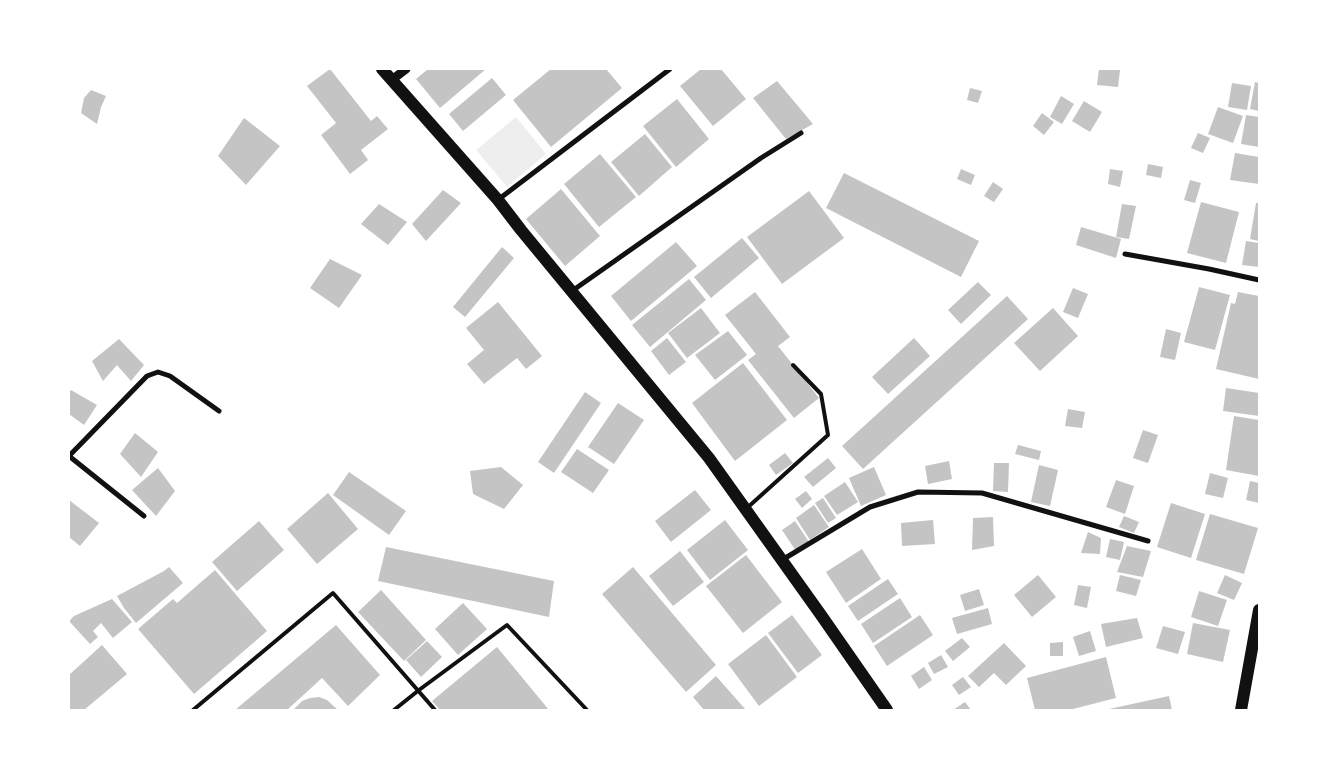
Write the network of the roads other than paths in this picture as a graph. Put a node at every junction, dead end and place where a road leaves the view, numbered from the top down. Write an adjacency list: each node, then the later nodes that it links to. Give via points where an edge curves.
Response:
1 (382, 69): 4 (main road)
2 (406, 69): 4 (street)
3 (670, 69): 6 (street)
4 (392, 80): 6 (main road)
5 (801, 133): 9 (street)
6 (498, 200): 9 (main road)
7 (1125, 254): 8 (street)
8 (1259, 280)
9 (572, 292): 13 (main road, via 709,458)
10 (793, 365): 13 (lane, via 821,394 828,436)
11 (220, 411): 12 (street, via 170,376 158,372 147,376)
12 (69, 456): 14 (street)
13 (745, 509): 16 (main road)
14 (144, 516)
15 (1148, 541): 16 (street, via 982,493 918,492 870,507)
16 (782, 560): 24 (main road)
17 (1259, 610): 19 (main road)
18 (418, 690): 20 (lane, via 333,593); 21 (lane); 22 (lane); 23 (lane, via 507,625)
19 (1244, 709)
20 (193, 710)
21 (394, 710)
22 (435, 710)
23 (587, 710)
24 (887, 710)

